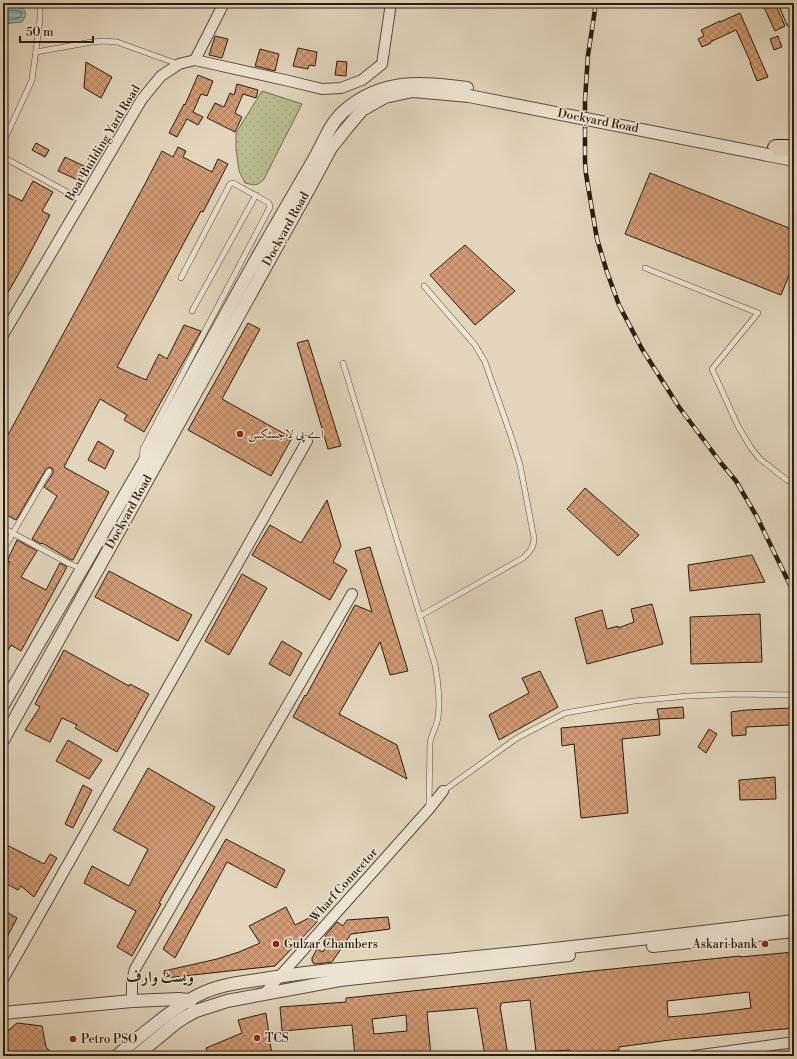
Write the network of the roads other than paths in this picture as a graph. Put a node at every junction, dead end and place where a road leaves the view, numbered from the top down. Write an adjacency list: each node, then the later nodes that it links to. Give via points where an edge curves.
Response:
1 (40, 3): 6 (lane)
2 (224, 3): 7 (street)
3 (391, 3): 7 (street, Boat Building Yard Road, via 382,64 362,80 341,88 322,89)
4 (787, 3): 5 (highway)
5 (794, 20)
6 (36, 52): 8 (lane, via 92,42 117,42); 9 (lane, via 32,80)
7 (195, 60): 8 (street, Boat Building Yard Road)
8 (179, 64): 16 (street, Boat Building Yard Road, via 161,76 142,99)
9 (3, 142)
10 (794, 148): 11 (highway)
11 (770, 150): 12 (street, Dockyard Road); 14 (street, Dockyard Road); 24 (street, Dockyard Road, via 469,88 412,83 380,89 348,108 330,128)
12 (794, 151)
13 (3, 157): 16 (lane)
14 (794, 160)
15 (256, 195): 18 (lane, via 233,183 230,184); 20 (lane); 25 (lane, via 269,203 270,207 143,449)
16 (82, 201): 21 (street, Boat Building Yard Road)
17 (645, 268): 27 (lane, via 758,313 712,369 751,448 760,459)
18 (181, 278)
19 (424, 286): 33 (lane, via 475,345 486,362 520,465 534,544 524,558)
20 (192, 311)
21 (3, 335)
22 (344, 363): 33 (lane)
23 (307, 441): 42 (street)
24 (155, 453): 25 (street, Dockyard Road); 36 (street, Dockyard Road)
25 (142, 465): 31 (street, Dockyard Road)
26 (49, 471): 29 (lane)
27 (794, 483)
28 (3, 528): 29 (lane)
29 (12, 534): 30 (lane); 31 (lane)
30 (3, 550)
31 (82, 569): 35 (street, Dockyard Road)
32 (352, 594): 46 (street, via 135,970)
33 (420, 616): 38 (lane, via 435,665 439,705 430,743)
34 (794, 695): 37 (lane, via 688,696 634,701 565,713 517,738)
35 (3, 705)
36 (3, 740)
37 (443, 791): 38 (street, Wharf Connector)
38 (429, 809): 41 (street, Wharf Connector)
39 (794, 921): 41 (street)
40 (794, 932): 44 (street, via 340,980)
41 (280, 976): 43 (street); 44 (street, Wharf Connector)
42 (3, 979)
43 (223, 986): 45 (street); 47 (street)
44 (264, 994): 47 (street)
45 (189, 1000): 46 (street); 48 (street); 51 (street, via 133,1041)
46 (132, 1001): 49 (street)
47 (227, 1001): 48 (street)
48 (196, 1011): 52 (street, via 176,1023)
49 (3, 1013)
50 (794, 1042): 53 (street)
51 (117, 1056)
52 (136, 1056)
53 (694, 1056)

